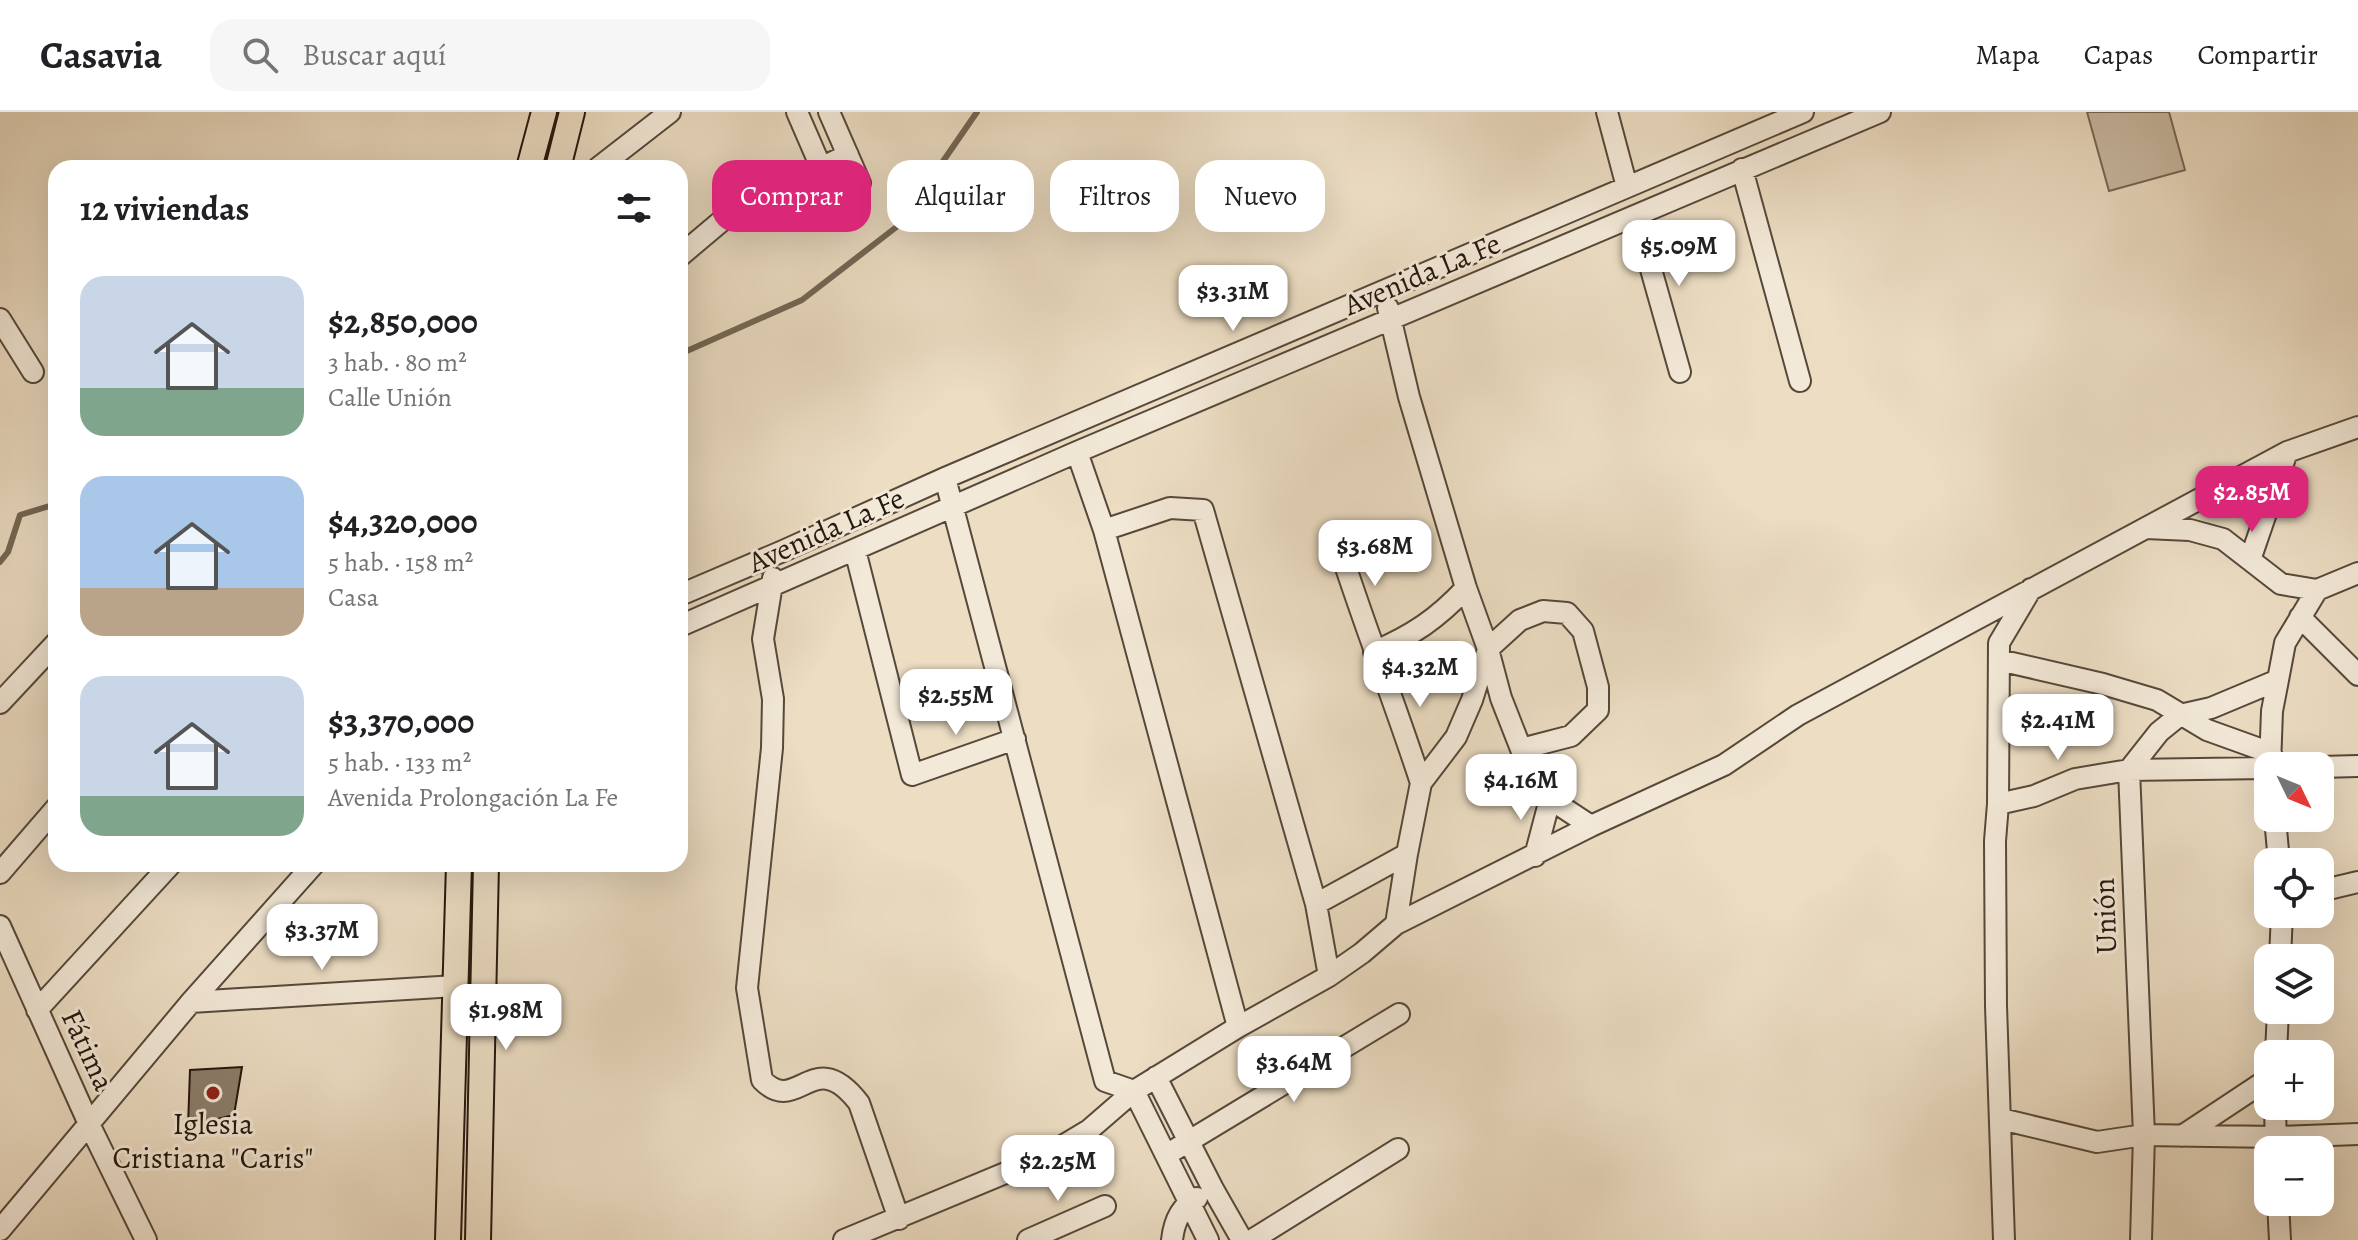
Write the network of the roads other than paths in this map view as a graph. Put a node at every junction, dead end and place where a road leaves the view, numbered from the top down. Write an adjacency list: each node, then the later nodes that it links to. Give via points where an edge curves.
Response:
1 (544, 112): 10 (main road)
2 (572, 112): 11 (main road)
3 (670, 112): 12 (street)
4 (797, 112): 13 (street)
5 (829, 112): 9 (street)
6 (1607, 112): 17 (street)
7 (1803, 112): 17 (street, Avenida La Fe)
8 (1868, 114): 16 (street, Avenida La Fe)
9 (848, 155): 14 (street); 15 (street)
10 (531, 160)
11 (560, 160)
12 (608, 160)
13 (818, 160)
14 (837, 160)
15 (850, 160)
16 (1742, 169): 18 (street, Avenida La Fe); 26 (street)
17 (1627, 187): 21 (street, Avenida La Fe)
18 (1636, 216): 23 (street, Avenida La Fe); 25 (street)
19 (712, 229): 20 (street)
20 (688, 249)
21 (1383, 293): 23 (street); 30 (street, Avenida La Fe)
22 (0, 319): 24 (street)
23 (1393, 320): 28 (street, Avenida La Fe); 40 (street, via 1409,397)
24 (33, 372)
25 (1680, 372)
26 (1800, 381)
27 (2358, 427): 29 (street)
28 (1077, 452): 31 (street, Avenida La Fe); 33 (street)
29 (2287, 452): 32 (street); 37 (street)
30 (945, 478): 31 (street); 36 (street, Avenida La Fe)
31 (954, 507): 35 (street, Avenida La Fe); 54 (street)
32 (2146, 528): 37 (street, via 2190,530 2223,539); 41 (street)
33 (1104, 530): 76 (street, via 1170,508 1203,510); 84 (street)
34 (1336, 537): 48 (street)
35 (855, 550): 39 (street, Avenida La Fe); 54 (street, via 912,775)
36 (783, 551): 39 (street); 43 (street, Avenida La Fe)
37 (2250, 560): 42 (street, via 2281,584)
38 (2358, 573): 42 (street)
39 (770, 587): 45 (street, Avenida La Fe); 102 (street, via 763,639 773,699 772,748 747,988 762,1080 772,1091 783,1092 817,1078 833,1078 847,1087 859,1103)
40 (1466, 588): 46 (street); 48 (street, via 1409,637)
41 (2031, 589): 49 (street, via 1999,643); 66 (street, via 1798,715 1724,765)
42 (2317, 590): 44 (street)
43 (688, 592)
44 (2300, 617): 50 (street); 51 (street, via 2285,643)
45 (688, 623)
46 (1488, 649): 55 (street); 55 (street, via 1520,620 1543,611 1567,613 1583,631 1598,687 1598,710 1571,736); 62 (street, via 1456,737)
47 (48, 652): 52 (street)
48 (1374, 652): 62 (street)
49 (1999, 660): 53 (street, via 2157,700); 64 (street)
50 (2358, 675)
51 (2278, 680): 53 (street); 57 (street)
52 (0, 703)
53 (2180, 715): 56 (street); 61 (street)
54 (1015, 739): 87 (street, via 1105,1081)
55 (1521, 749): 63 (street)
56 (2255, 752)
57 (2270, 752)
58 (2254, 763): 61 (street)
59 (2358, 766): 60 (street)
60 (2334, 767)
61 (2129, 770): 64 (street, via 2075,779); 91 (street, Unión)
62 (1421, 783): 67 (street)
63 (1550, 799): 66 (street); 68 (street)
64 (1998, 804): 88 (street)
65 (48, 817): 73 (street)
66 (1591, 826): 68 (street)
67 (1407, 854): 76 (street); 77 (street)
68 (1535, 856): 77 (street)
69 (161, 872): 82 (street)
70 (307, 872): 81 (street)
71 (459, 872): 80 (main road)
72 (486, 872): 108 (main road)
73 (0, 873)
74 (2358, 882): 75 (street)
75 (2334, 888)
76 (1316, 904): 79 (street)
77 (1396, 924): 79 (street)
78 (0, 926): 82 (street, Fátima)
79 (1329, 976): 84 (street)
80 (456, 986): 81 (street); 107 (main road)
81 (191, 1002): 89 (street)
82 (37, 1010): 89 (street, Fátima)
83 (1399, 1014): 94 (street)
84 (1238, 1027): 85 (street)
85 (1156, 1077): 87 (street); 94 (street)
86 (2254, 1088): 92 (street)
87 (1134, 1091): 97 (street); 102 (street, via 1089,1130 1044,1157)
88 (2001, 1119): 91 (street, via 2097,1142); 114 (street)
89 (89, 1124): 103 (street); 106 (street, Fátima)
90 (2358, 1134): 93 (street)
91 (2144, 1135): 92 (street); 115 (street, Unión)
92 (2182, 1136): 95 (street)
93 (2334, 1137)
94 (1190, 1142): 97 (street); 98 (street)
95 (2254, 1142)
96 (1398, 1149): 113 (street)
97 (1166, 1155): 99 (street)
98 (1213, 1189): 99 (street); 112 (street)
99 (1189, 1202): 105 (street, via 1176,1219); 111 (street)
100 (1105, 1206): 104 (street)
101 (2279, 1216): 116 (street)
102 (899, 1219): 109 (street)
103 (0, 1230)
104 (1059, 1233): 110 (street)
105 (1172, 1238)
106 (146, 1240)
107 (448, 1240)
108 (478, 1240)
109 (844, 1240)
110 (1028, 1240)
111 (1208, 1240)
112 (1242, 1240)
113 (1252, 1240)
114 (2004, 1240)
115 (2141, 1240)
116 (2280, 1240)

